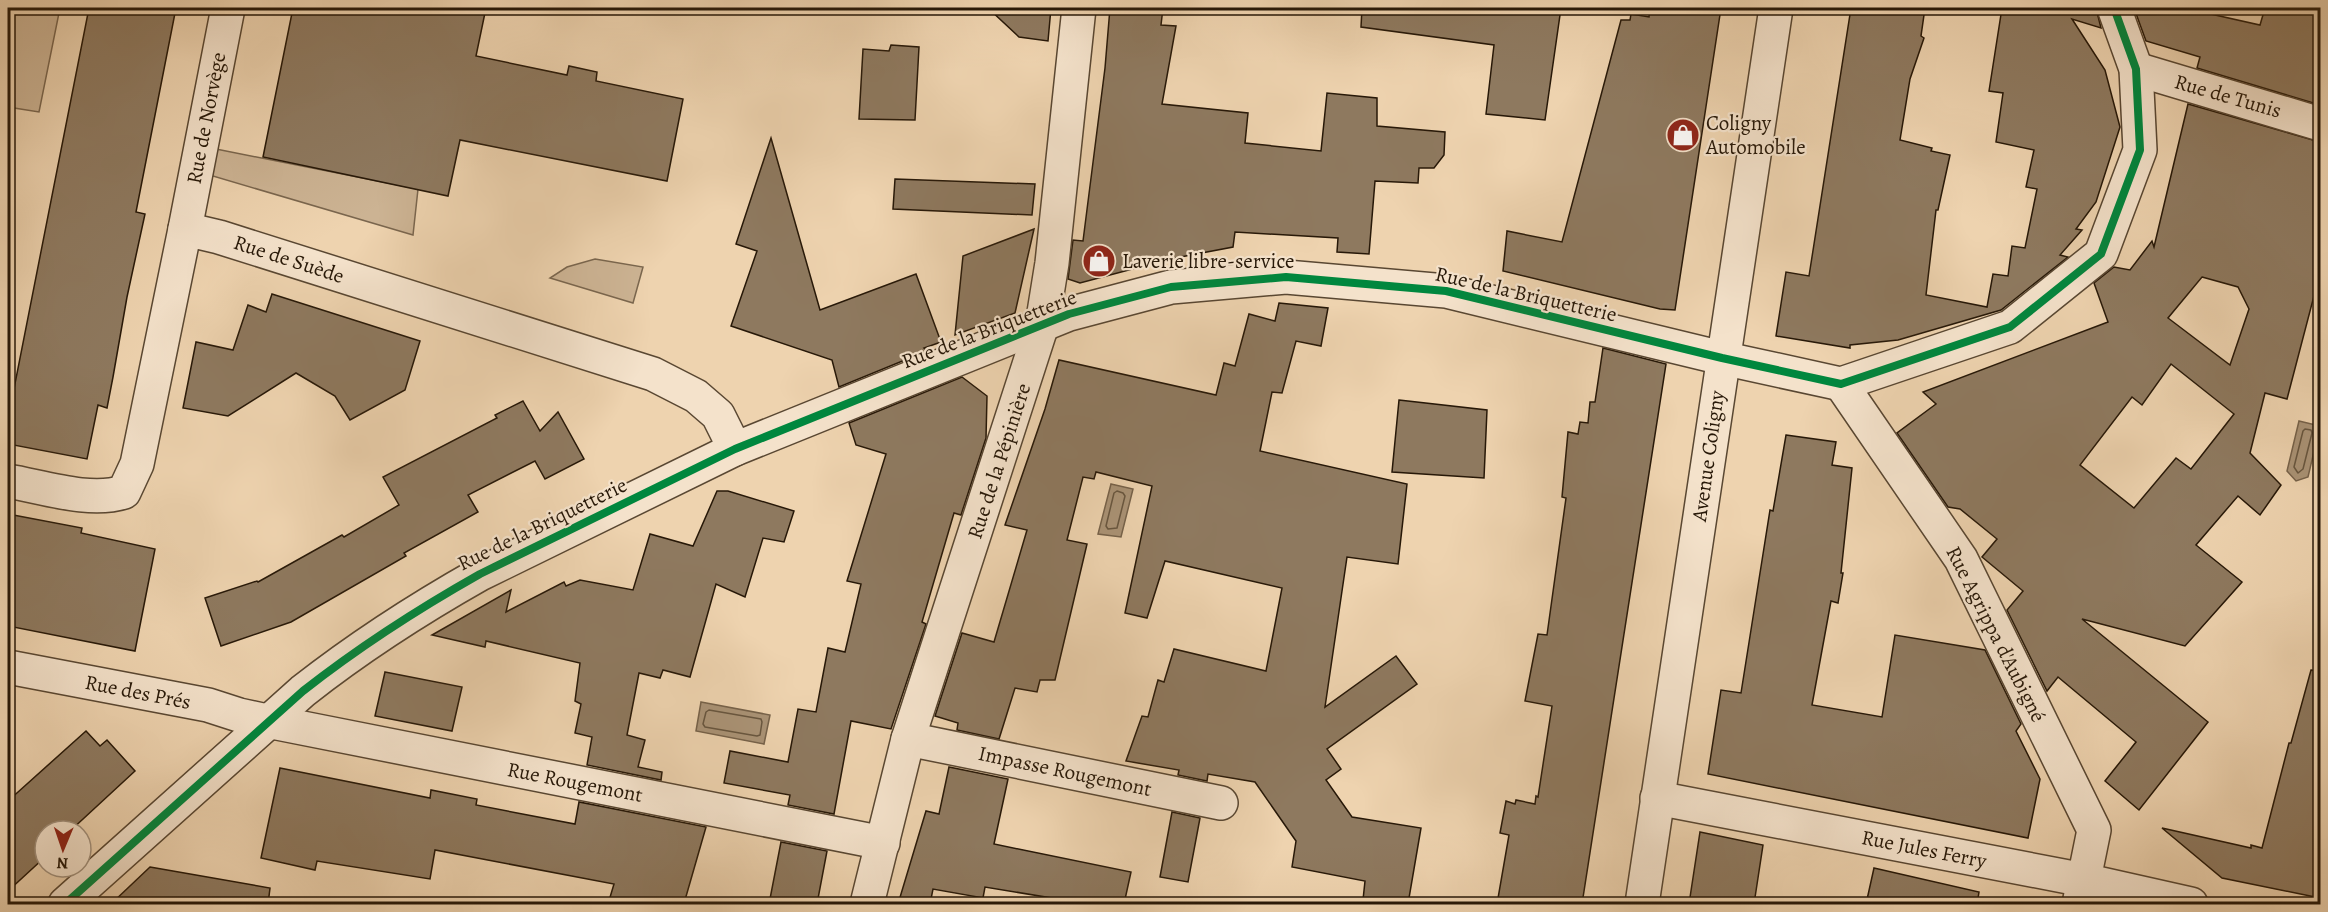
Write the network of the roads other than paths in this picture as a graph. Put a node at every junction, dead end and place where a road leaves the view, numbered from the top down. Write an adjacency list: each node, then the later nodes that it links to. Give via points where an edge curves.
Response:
1 (228, 8): 7 (street, Rue de Norvège)
2 (1079, 8): 8 (street, Rue de la Pépinière)
3 (1776, 8): 9 (street, Avenue Coligny)
4 (2114, 8): 5 (street)
5 (2136, 69): 6 (street, Rue de Tunis); 10 (street, via 2140,150 2101,254 2010,327)
6 (2320, 124)
7 (185, 229): 11 (street, Rue de Suède, via 653,374 696,396 718,415); 12 (street, via 137,464 124,492 91,496)
8 (1042, 325): 9 (street, Rue de la Briquetterie, via 1171,287 1286,277 1446,291); 11 (street, Rue de la Briquetterie); 15 (street, Rue de la Pépinière)
9 (1722, 358): 10 (street, Rue de la Briquetterie); 16 (street, Avenue Coligny)
10 (1841, 384): 19 (street, Rue Agrippa d'Aubigné, via 1960,559 2089,819 2094,830)
11 (735, 449): 14 (street, Rue de la Briquetterie, via 440,596 343,660)
12 (8, 481)
13 (8, 667): 14 (street, Rue des Prés, via 208,705)
14 (267, 721): 18 (street, Rue Rougemont); 20 (street, Rue de la Briquetterie)
15 (908, 739): 17 (street, Impasse Rougemont); 18 (street, Rue de la Pépinière)
16 (1657, 798): 19 (street, Rue Jules Ferry); 22 (street, Avenue Coligny)
17 (1221, 803)
18 (883, 843): 21 (street, Rue de la Pépinière)
19 (2081, 892): 23 (street, Rue Jules Ferry)
20 (65, 904)
21 (867, 904)
22 (1642, 904)
23 (2191, 904)

